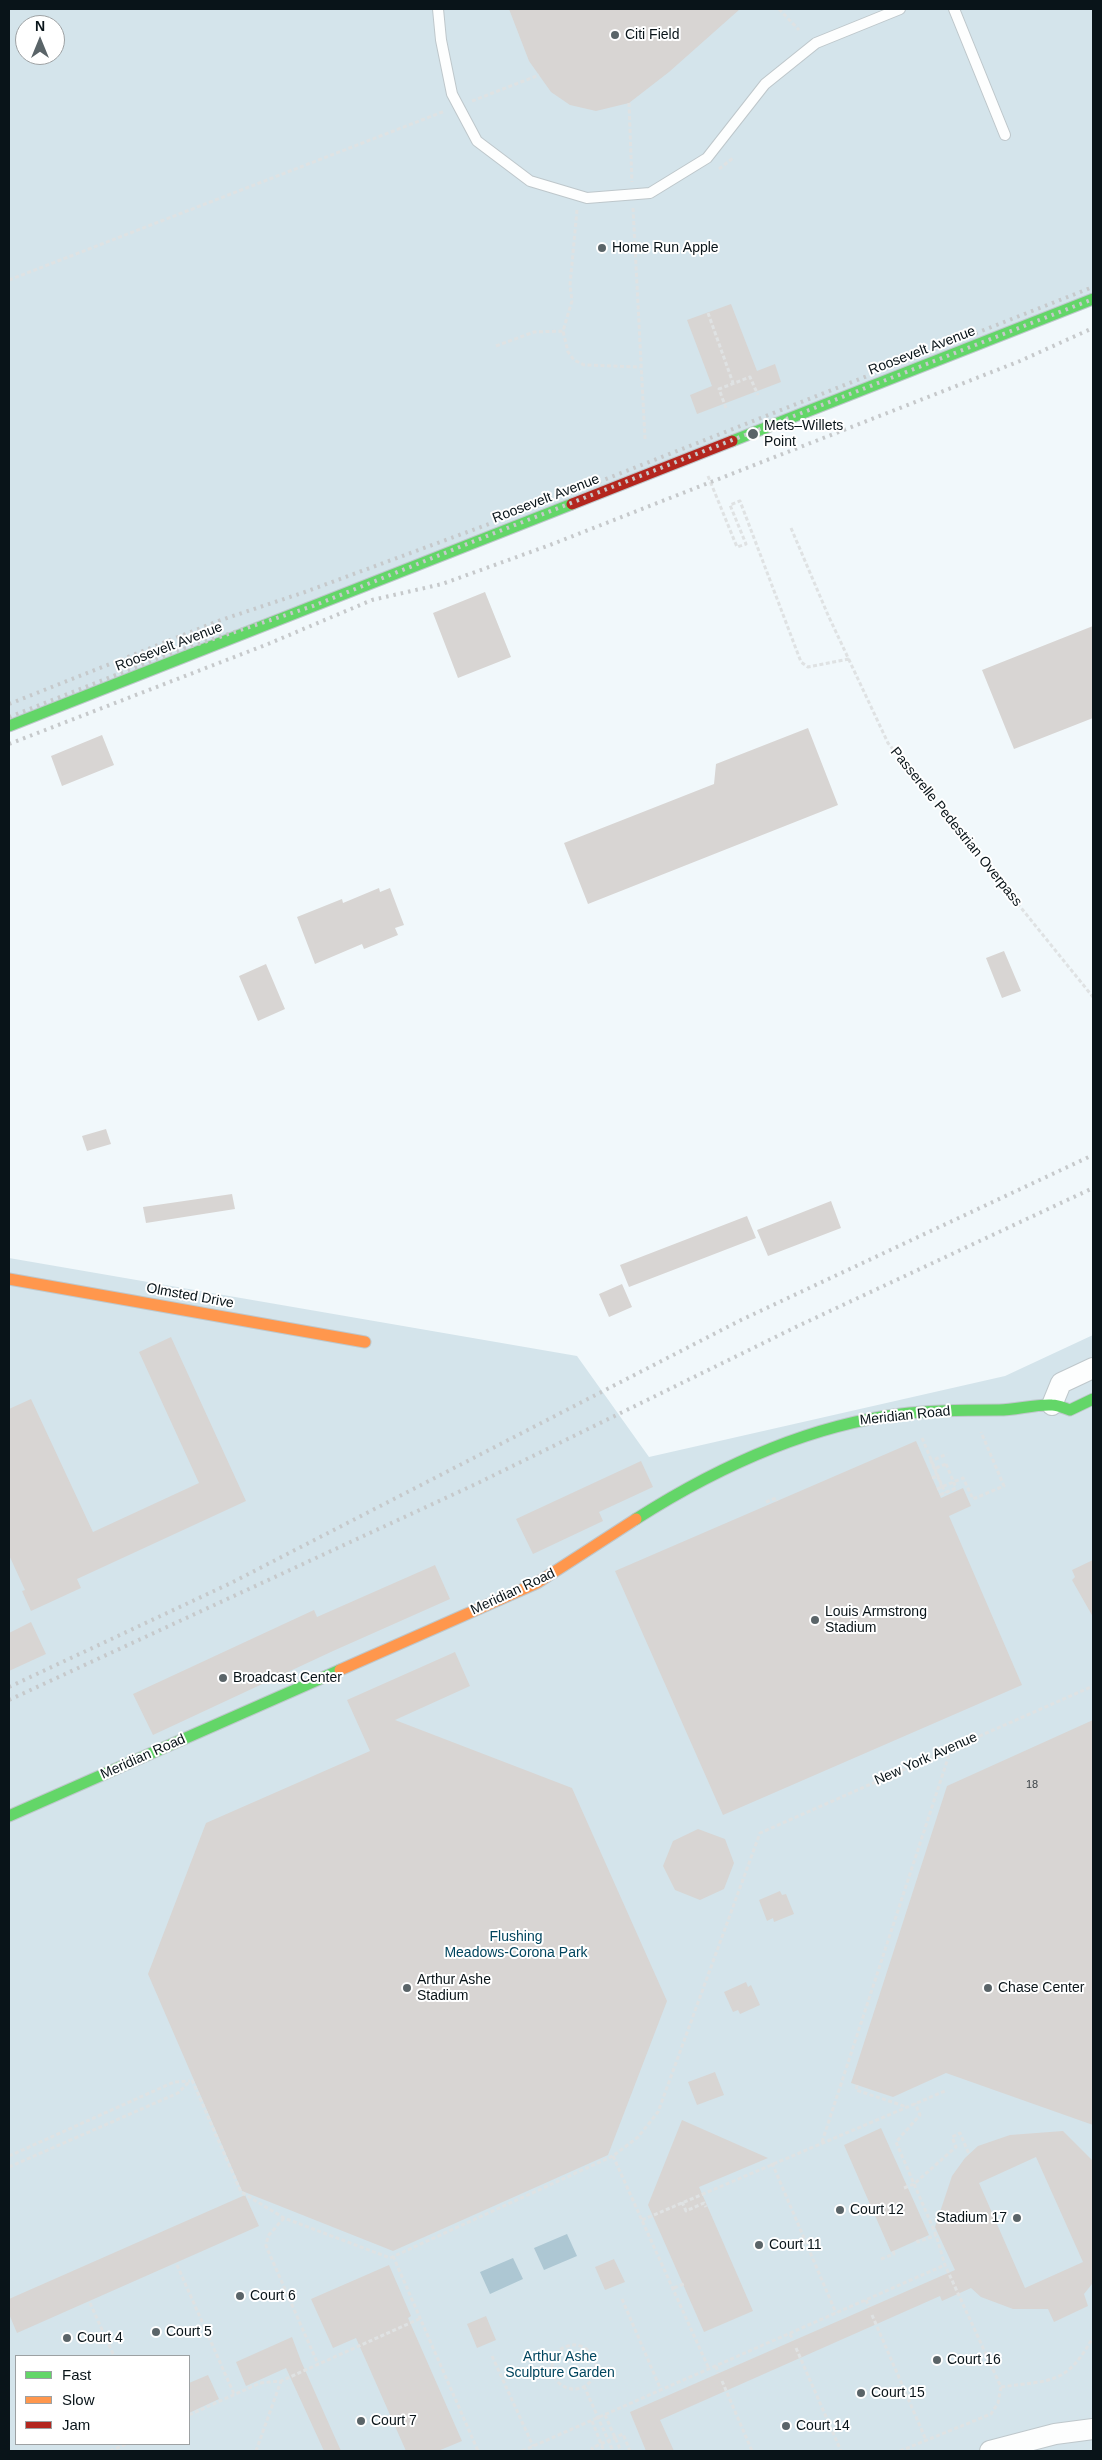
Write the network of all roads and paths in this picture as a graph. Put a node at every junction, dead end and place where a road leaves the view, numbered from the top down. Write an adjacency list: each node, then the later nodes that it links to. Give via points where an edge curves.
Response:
1 (438, 9): 8 (lane, via 452,94)
2 (779, 9): 5 (path)
3 (900, 9): 10 (lane, via 816,43 765,84 706,158 650,193)
4 (954, 9): 9 (lane)
5 (799, 30)
6 (539, 75): 8 (path)
7 (629, 103): 10 (path)
8 (458, 106): 10 (lane, via 477,141 530,181 587,198); 12 (path)
9 (1005, 136)
10 (633, 194): 17 (path)
11 (577, 206): 15 (path, via 570,285 572,301)
12 (9, 280)
13 (1093, 300): 25 (street, Roosevelt Avenue)
14 (708, 313): 18 (path)
15 (563, 331): 16 (path, via 534,332); 17 (path, via 568,352 584,365)
16 (496, 346)
17 (640, 367): 21 (path)
18 (733, 383): 19 (path, via 750,377); 20 (path, via 719,389)
19 (758, 395)
20 (726, 408)
21 (645, 439)
22 (705, 470): 24 (path, via 737,547 746,544 730,504 740,501 801,662 808,667)
23 (791, 528): 24 (path, Passerelle Pedestrian Overpass)
24 (849, 659): 26 (path, Passerelle Pedestrian Overpass, via 888,743)
25 (9, 726)
26 (1093, 997)
27 (9, 1279): 28 (street, Olmsted Drive)
28 (365, 1342)
29 (1093, 1368): 31 (street, via 1061,1383)
30 (1093, 1399): 31 (street, Meridian Road, via 1070,1410)
31 (1052, 1405): 44 (street, Meridian Road, via 1014,1410 901,1414 855,1422 767,1448 674,1495 537,1582)
32 (981, 1431): 37 (path, via 1004,1486 973,1499 963,1478)
33 (922, 1438): 39 (path, bridge)
34 (947, 1454): 35 (path, via 931,1461)
35 (937, 1476): 36 (path); 37 (path)
36 (932, 1478)
37 (942, 1487): 38 (path)
38 (937, 1489)
39 (945, 1493): 39 (path, bridge, via 956,1488 946,1464 936,1468 946,1492 940,1495)
40 (777, 1501): 41 (path, via 776,1498)
41 (766, 1502)
42 (1093, 1686): 43 (path, New York Avenue)
43 (951, 1749): 50 (path); 53 (path, New York Avenue, via 760,1833 658,2112 638,2137)
44 (9, 1816)
45 (192, 2080): 52 (path, via 174,2082); 55 (path, via 178,2093); 62 (path, via 241,2192)
46 (857, 2085): 49 (path, via 856,2090)
47 (945, 2091): 48 (path)
48 (915, 2103): 49 (path); 56 (path, via 920,2115 896,2142)
49 (907, 2107): 50 (path)
50 (822, 2142): 54 (path)
51 (969, 2154): 56 (path, via 960,2133 952,2137 956,2147)
52 (9, 2156)
53 (613, 2156): 60 (path); 63 (path)
54 (772, 2163): 59 (path); 77 (path)
55 (9, 2167)
56 (914, 2184): 57 (path); 64 (path)
57 (904, 2188)
58 (502, 2200): 60 (path)
59 (682, 2202): 61 (path, via 686,2211 704,2203); 63 (path)
60 (504, 2205): 67 (path)
61 (706, 2207)
62 (284, 2218): 67 (path, via 390,2258); 86 (path, via 268,2236 266,2246)
63 (642, 2220): 72 (path)
64 (936, 2235): 65 (path); 70 (path)
65 (917, 2240)
66 (893, 2251): 68 (path, via 894,2254)
67 (392, 2256): 79 (path)
68 (881, 2259)
69 (177, 2265): 95 (path)
70 (945, 2265): 74 (path); 93 (path)
71 (686, 2283): 72 (path)
72 (674, 2288): 88 (path)
73 (622, 2299): 94 (path)
74 (866, 2300): 76 (path); 77 (path)
75 (90, 2303): 84 (path)
76 (869, 2307)
77 (836, 2313): 80 (path)
78 (872, 2315): 102 (path)
79 (419, 2319): 86 (path); 109 (path)
80 (790, 2334): 82 (path); 87 (path)
81 (1093, 2336): 93 (path, via 1079,2362 1056,2379)
82 (793, 2340)
83 (796, 2348): 117 (path)
84 (114, 2355)
85 (492, 2356): 106 (path)
86 (318, 2364): 90 (path)
87 (716, 2366): 88 (path); 89 (path)
88 (709, 2369): 94 (path)
89 (718, 2373)
90 (281, 2381): 95 (path, via 260,2383); 108 (path)
91 (722, 2381): 116 (path)
92 (584, 2386): 92 (path, via 568,2388 556,2380 552,2367 560,2349 580,2345 595,2358 596,2372); 98 (path)
93 (1001, 2387): 102 (path, via 998,2403 991,2414)
94 (662, 2390): 97 (path)
95 (234, 2394): 96 (path)
96 (190, 2415)
97 (605, 2415): 98 (path); 101 (path)
98 (598, 2418): 99 (path); 103 (path)
99 (591, 2421): 104 (path); 106 (path)
100 (1093, 2429): 119 (street, via 1055,2434)
101 (615, 2438): 103 (path); 114 (path); 115 (path, via 623,2434)
102 (926, 2440): 118 (path)
103 (608, 2441): 104 (path); 113 (path)
104 (601, 2444): 111 (path, via 592,2448); 112 (path)
105 (124, 2445): 107 (path)
106 (533, 2446): 110 (path)
107 (110, 2451)
108 (256, 2451)
109 (478, 2451)
110 (522, 2451)
111 (593, 2451)
112 (604, 2451)
113 (613, 2451)
114 (621, 2451)
115 (630, 2451)
116 (752, 2451)
117 (841, 2451)
118 (900, 2451)
119 (990, 2451)

